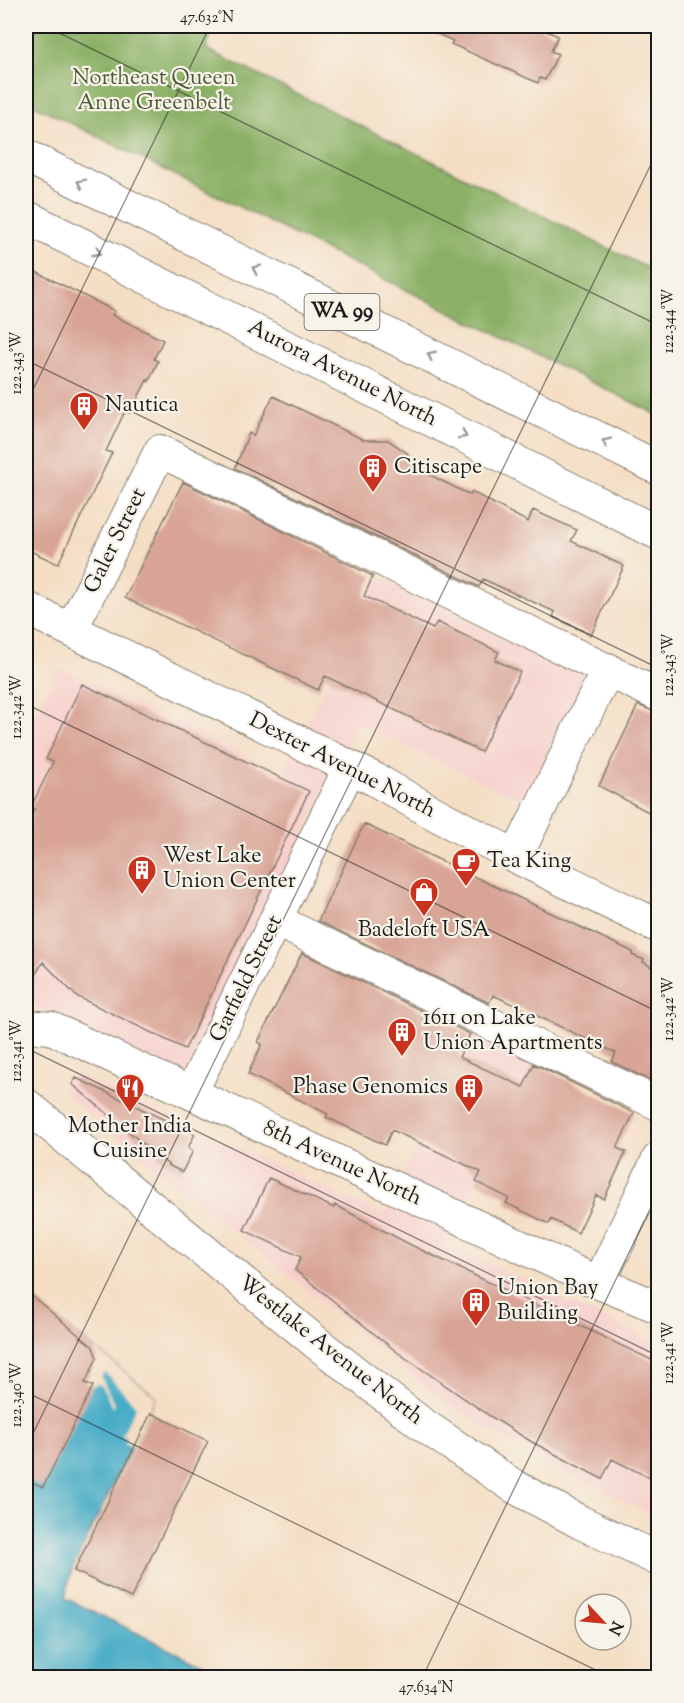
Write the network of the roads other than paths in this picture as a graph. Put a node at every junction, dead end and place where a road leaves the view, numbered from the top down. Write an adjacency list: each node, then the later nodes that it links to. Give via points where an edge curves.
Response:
1 (26, 156): 3 (main road, WA 99, one-way to 1)
2 (26, 217): 4 (main road, Aurora Avenue North / WA 99, one-way to 4)
3 (658, 468)
4 (658, 532)
5 (26, 608): 6 (main road, Dexter Avenue North)
6 (71, 630): 7 (street, Galer Street, via 160,451); 9 (main road, Dexter Avenue North)
7 (608, 669): 8 (street); 10 (street)
8 (658, 695)
9 (350, 767): 10 (main road, Dexter Avenue North); 11 (street, Garfield Street)
10 (516, 856): 12 (main road, Dexter Avenue North)
11 (275, 920): 14 (street, Garfield Street); 15 (street)
12 (658, 926)
13 (26, 1026): 14 (street, 8th Avenue North, via 51,1028)
14 (190, 1093): 18 (street, 8th Avenue North)
15 (658, 1104)
16 (26, 1105): 20 (main road, Westlake Avenue North, via 422,1424 515,1487)
17 (658, 1159): 18 (street)
18 (599, 1283): 19 (street, 8th Avenue North)
19 (658, 1306)
20 (658, 1559)

